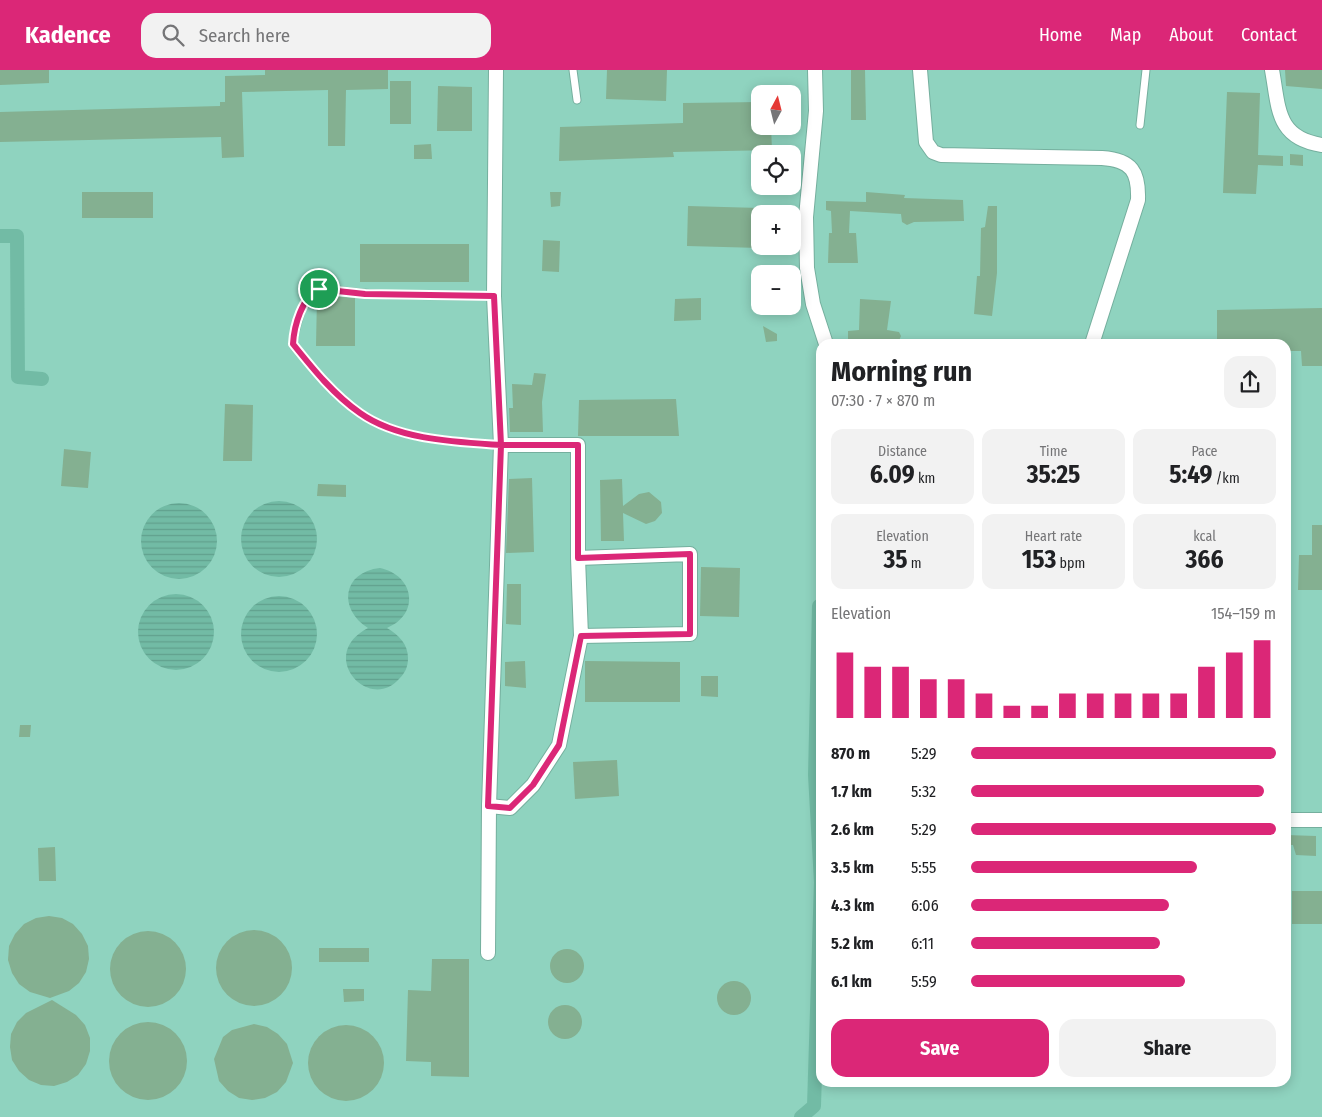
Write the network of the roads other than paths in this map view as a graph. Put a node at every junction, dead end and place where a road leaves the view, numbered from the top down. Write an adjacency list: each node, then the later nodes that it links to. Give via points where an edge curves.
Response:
1 (496, 70): 10 (street)
2 (573, 70): 7 (lane)
3 (815, 70): 11 (street, via 816,112 806,217 807,259 813,304)
4 (920, 70): 12 (street, via 926,142 933,152 941,155 1111,158 1120,159 1131,167 1139,185 1138,200)
5 (1146, 70): 8 (lane)
6 (1272, 70): 9 (street, via 1280,116 1287,129 1297,139)
7 (577, 100)
8 (1140, 125)
9 (1322, 145)
10 (494, 296): 13 (street); 13 (lane, via 365,294 319,289 310,293 293,344 313,370 360,414 385,426 447,442)
11 (824, 339)
12 (1094, 339)
13 (501, 445): 14 (street, via 578,445); 16 (street)
14 (578, 558): 15 (street); 15 (street, via 690,554 690,634)
15 (581, 636): 16 (street, via 559,745 533,785 510,808)
16 (488, 806): 19 (street)
17 (1291, 820): 18 (street)
18 (1321, 821)
19 (488, 953)

